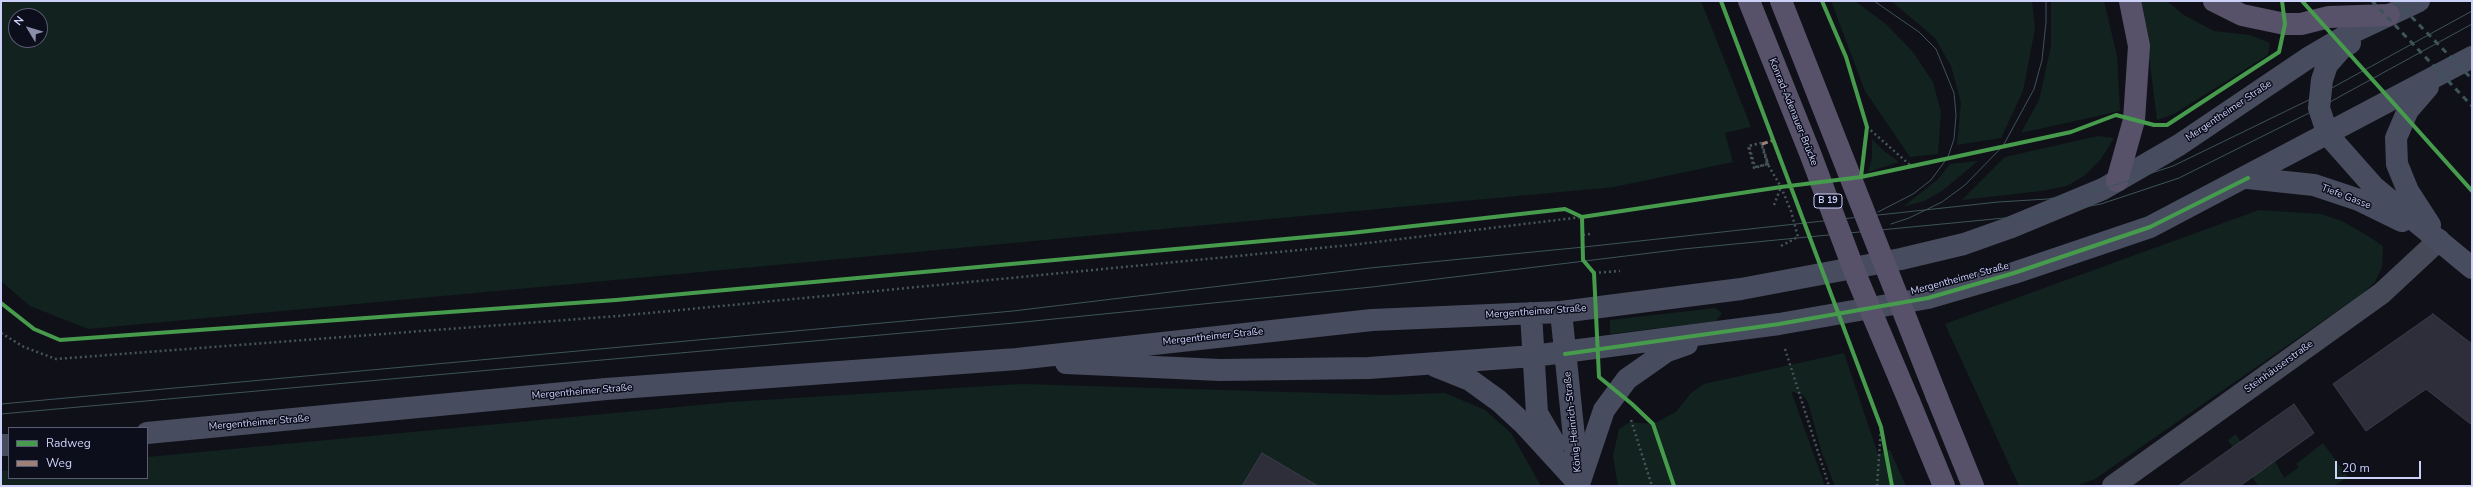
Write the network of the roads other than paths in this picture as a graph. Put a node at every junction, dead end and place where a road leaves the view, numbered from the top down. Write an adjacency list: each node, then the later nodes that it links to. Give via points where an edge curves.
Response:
1 (1749, 1): 26 (main road, Konrad-Adenauer-Brücke / B 19, bridge, via 1857,278)
2 (1781, 1): 27 (main road, B 19, bridge)
3 (2130, 1): 14 (main road, via 2140,46 2134,120)
4 (2214, 1): 9 (main road, via 2242,15 2285,24 2301,24)
5 (2354, 1): 9 (main road)
6 (2420, 1): 8 (main road, Mergentheimer Straße)
7 (2423, 1): 12 (main road, via 2341,49 2327,66 2319,95 2319,108)
8 (2390, 15): 9 (main road); 14 (main road, Mergentheimer Straße, via 2349,34 2308,58 2180,145)
9 (2330, 17)
10 (2472, 58): 11 (main road, Mergentheimer Straße)
11 (2437, 77): 12 (main road, Mergentheimer Straße); 15 (main road, Tiefe Gasse, via 2408,110 2396,138 2398,164 2408,191)
12 (2328, 134): 13 (main road, Mergentheimer Straße); 15 (main road, Tiefe Gasse, via 2374,188)
13 (2248, 178): 15 (main road, Tiefe Gasse, via 2314,185 2359,200); 19 (main road, Mergentheimer Straße, via 2150,227 2014,273 1928,298)
14 (2117, 181): 17 (main road, Mergentheimer Straße, via 2009,228 1964,244 1901,259 1741,289)
15 (2439, 240): 16 (main road, Tiefe Gasse); 28 (street, Steinhäuserstraße, via 2382,293)
16 (2472, 268)
17 (1561, 312): 18 (main road, Mergentheimer Straße); 20 (main road, König-Heinrich-Straße)
18 (1531, 313): 21 (main road, König-Heinrich-Straße); 22 (main road, Mergentheimer Straße, via 1372,320)
19 (1726, 332): 20 (main road, Mergentheimer Straße); 25 (main road, König-Heinrich-Straße, via 1667,351 1627,379 1604,410)
20 (1565, 354): 21 (main road, Mergentheimer Straße); 25 (main road, König-Heinrich-Straße)
21 (1533, 356): 23 (main road, Mergentheimer Straße); 25 (main road, König-Heinrich-Straße, via 1537,413)
22 (1017, 359): 23 (main road, Mergentheimer Straße, via 1090,366 1220,370 1369,368); 24 (main road, Mergentheimer Straße, via 606,389)
23 (1430, 364): 25 (main road, via 1470,380 1499,401 1525,425)
24 (148, 433)
25 (1579, 485)
26 (1944, 486)
27 (1973, 486)
28 (2113, 486)

